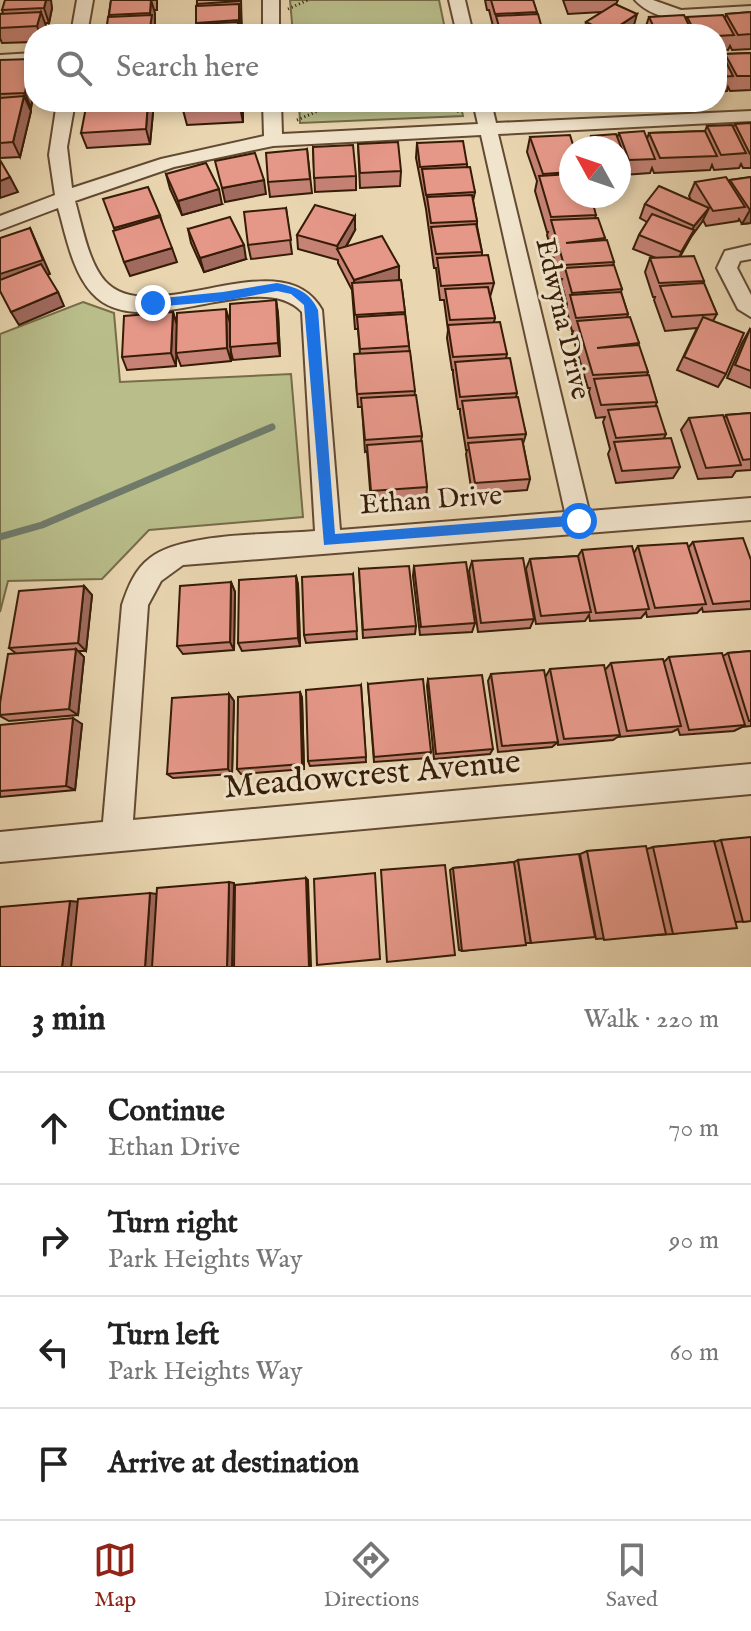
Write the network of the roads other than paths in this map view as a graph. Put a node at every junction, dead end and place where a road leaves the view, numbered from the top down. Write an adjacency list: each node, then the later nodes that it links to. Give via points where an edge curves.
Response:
1 (85, 0): 6 (street)
2 (271, 0): 7 (street)
3 (457, 0): 8 (street)
4 (643, 0): 5 (street, via 678,15)
5 (751, 11)
6 (81, 24)
7 (271, 24)
8 (463, 24)
9 (24, 59): 10 (street)
10 (0, 60)
11 (65, 112): 17 (street, via 58,163)
12 (272, 112): 16 (street)
13 (485, 112): 15 (street, Edwyna Drive)
14 (751, 116): 15 (street)
15 (489, 129): 16 (street); 22 (street, Edwyna Drive)
16 (273, 140): 17 (street, via 158,165)
17 (66, 198): 18 (street); 23 (street, via 94,282 117,299 153,303 277,287 295,291 309,302)
18 (0, 223)
19 (751, 252): 20 (street, via 732,256 727,268)
20 (751, 309)
21 (751, 509): 22 (street, Ethan Drive)
22 (579, 521): 23 (street, Ethan Drive)
23 (328, 540): 25 (street, Ethan Drive, via 184,553 169,558 146,578 135,605)
24 (751, 779): 25 (street, Meadowcrest Avenue)
25 (117, 837): 26 (street, Meadowcrest Avenue)
26 (0, 847)

